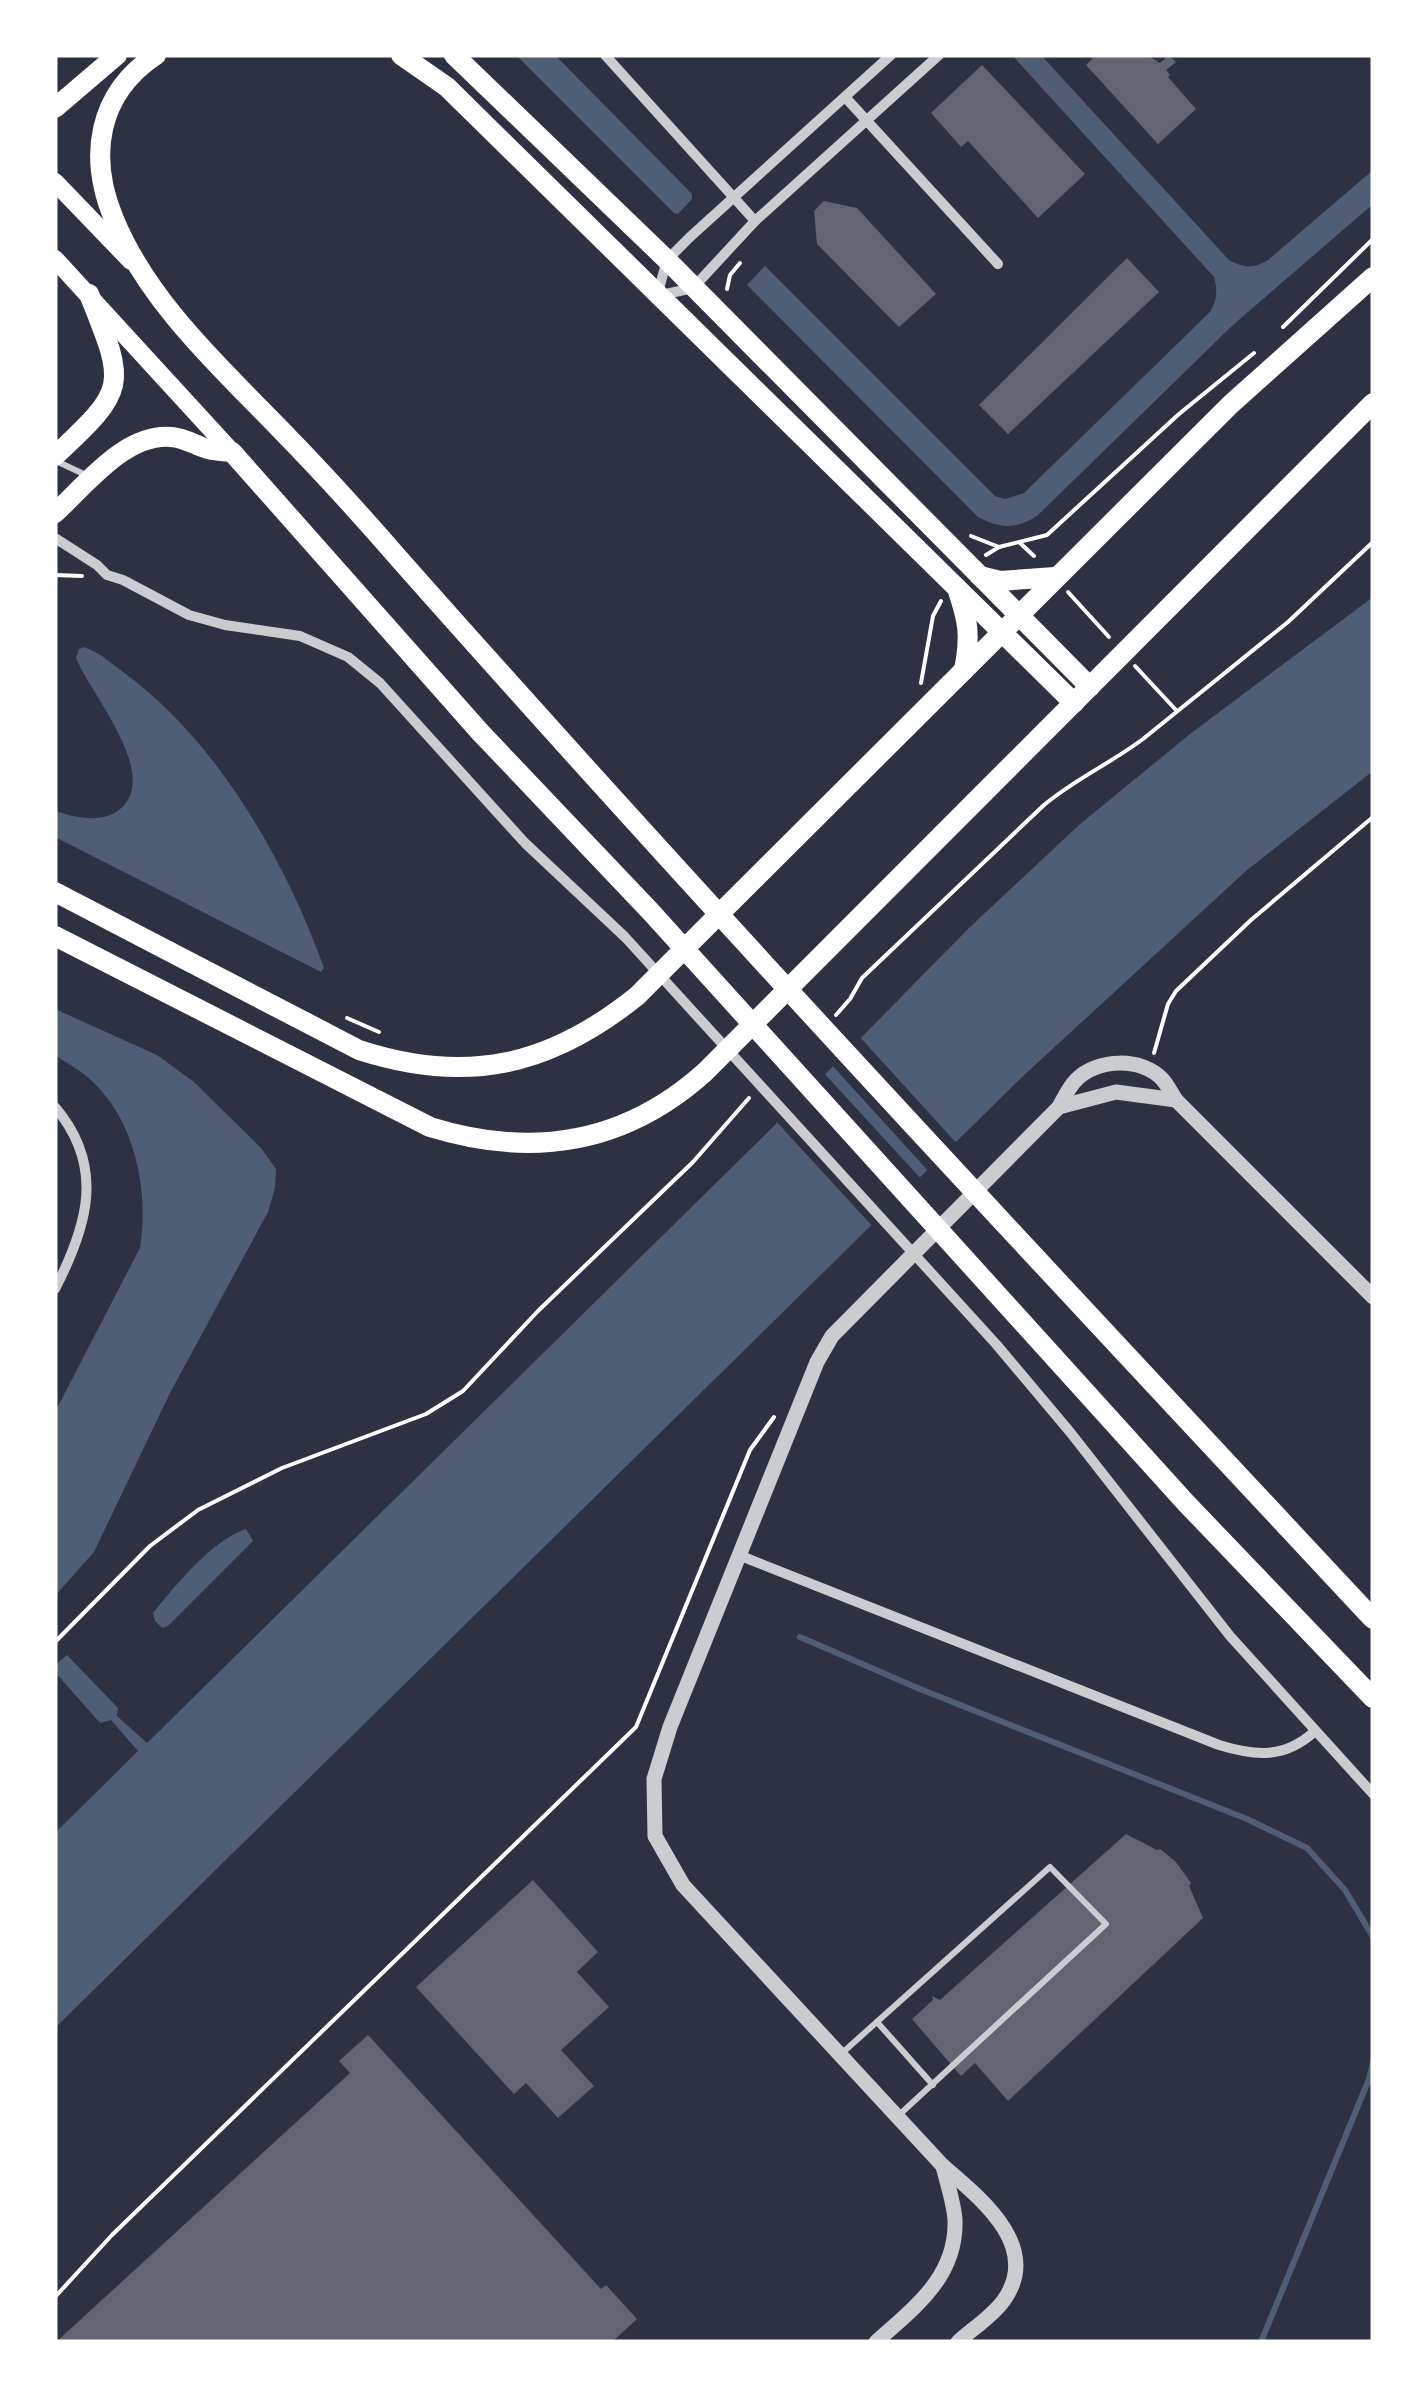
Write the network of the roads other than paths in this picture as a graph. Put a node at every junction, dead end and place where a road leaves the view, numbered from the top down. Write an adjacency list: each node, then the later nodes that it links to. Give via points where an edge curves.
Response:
1 (116, 55): 9 (main road)
2 (156, 55): 17 (main road, via 114,96 98,150 102,187)
3 (401, 55): 21 (main road, via 447,87)
4 (454, 55): 15 (main road)
5 (605, 55): 12 (street)
6 (891, 55): 8 (street)
7 (939, 55): 10 (street)
8 (846, 96): 10 (street); 12 (street)
9 (55, 108)
10 (868, 121): 13 (street); 16 (street)
11 (55, 182): 17 (main road)
12 (736, 196): 13 (street); 15 (street)
13 (756, 221): 19 (street)
14 (55, 259): 20 (main road)
15 (668, 260): 19 (main road); 21 (street)
16 (998, 264)
17 (138, 269): 43 (main road, via 686,878)
18 (1373, 277): 29 (main road)
19 (693, 288): 21 (street); 28 (main road)
20 (89, 294): 23 (main road); 24 (main road, via 112,353 114,382 98,416)
21 (657, 296): 30 (main road)
22 (1373, 403): 33 (main road)
23 (232, 452): 25 (main road, via 182,438 151,438); 44 (main road, via 1186,1503)
24 (55, 458): 25 (lane)
25 (94, 478): 26 (main road)
26 (55, 514)
27 (55, 538): 45 (street, via 107,575 188,615 291,634 348,657 380,682 525,843 625,937 1029,1382)
28 (976, 572): 29 (main road, via 1000,580); 31 (main road)
29 (1055, 577): 31 (main road)
30 (956, 586): 31 (main road); 32 (main road, via 969,626)
31 (1012, 624): 32 (main road); 33 (main road); 34 (main road)
32 (964, 670): 35 (main road, via 637,996 586,1034 520,1061 438,1067 360,1050)
33 (1090, 687): 34 (main road)
34 (1074, 703): 36 (main road, via 690,1086 641,1118 574,1140 520,1144 430,1128)
35 (55, 892)
36 (55, 936)
37 (1176, 1100): 39 (street, via 1116,1092); 39 (street, via 1156,1074 1113,1064 1075,1080); 41 (street)
38 (55, 1107): 40 (street, via 76,1141 87,1194 76,1248)
39 (1059, 1107): 42 (street, via 838,1328 817,1362)
40 (55, 1289)
41 (1373, 1297)
42 (741, 1556): 45 (street, via 1218,1745 1268,1754); 48 (street, via 654,1779 655,1836 683,1885)
43 (1373, 1619)
44 (1373, 1698)
45 (1314, 1732): 46 (street)
46 (1373, 1794)
47 (878, 2022): 48 (lane); 49 (lane); 49 (lane, via 1050,1867 1106,1924)
48 (841, 2054): 50 (street)
49 (933, 2084): 50 (lane)
50 (898, 2116): 51 (street)
51 (943, 2166): 52 (street, via 955,2219 950,2260 928,2296); 53 (street, via 1011,2236 1016,2274 1004,2300)
52 (876, 2342)
53 (958, 2342)

